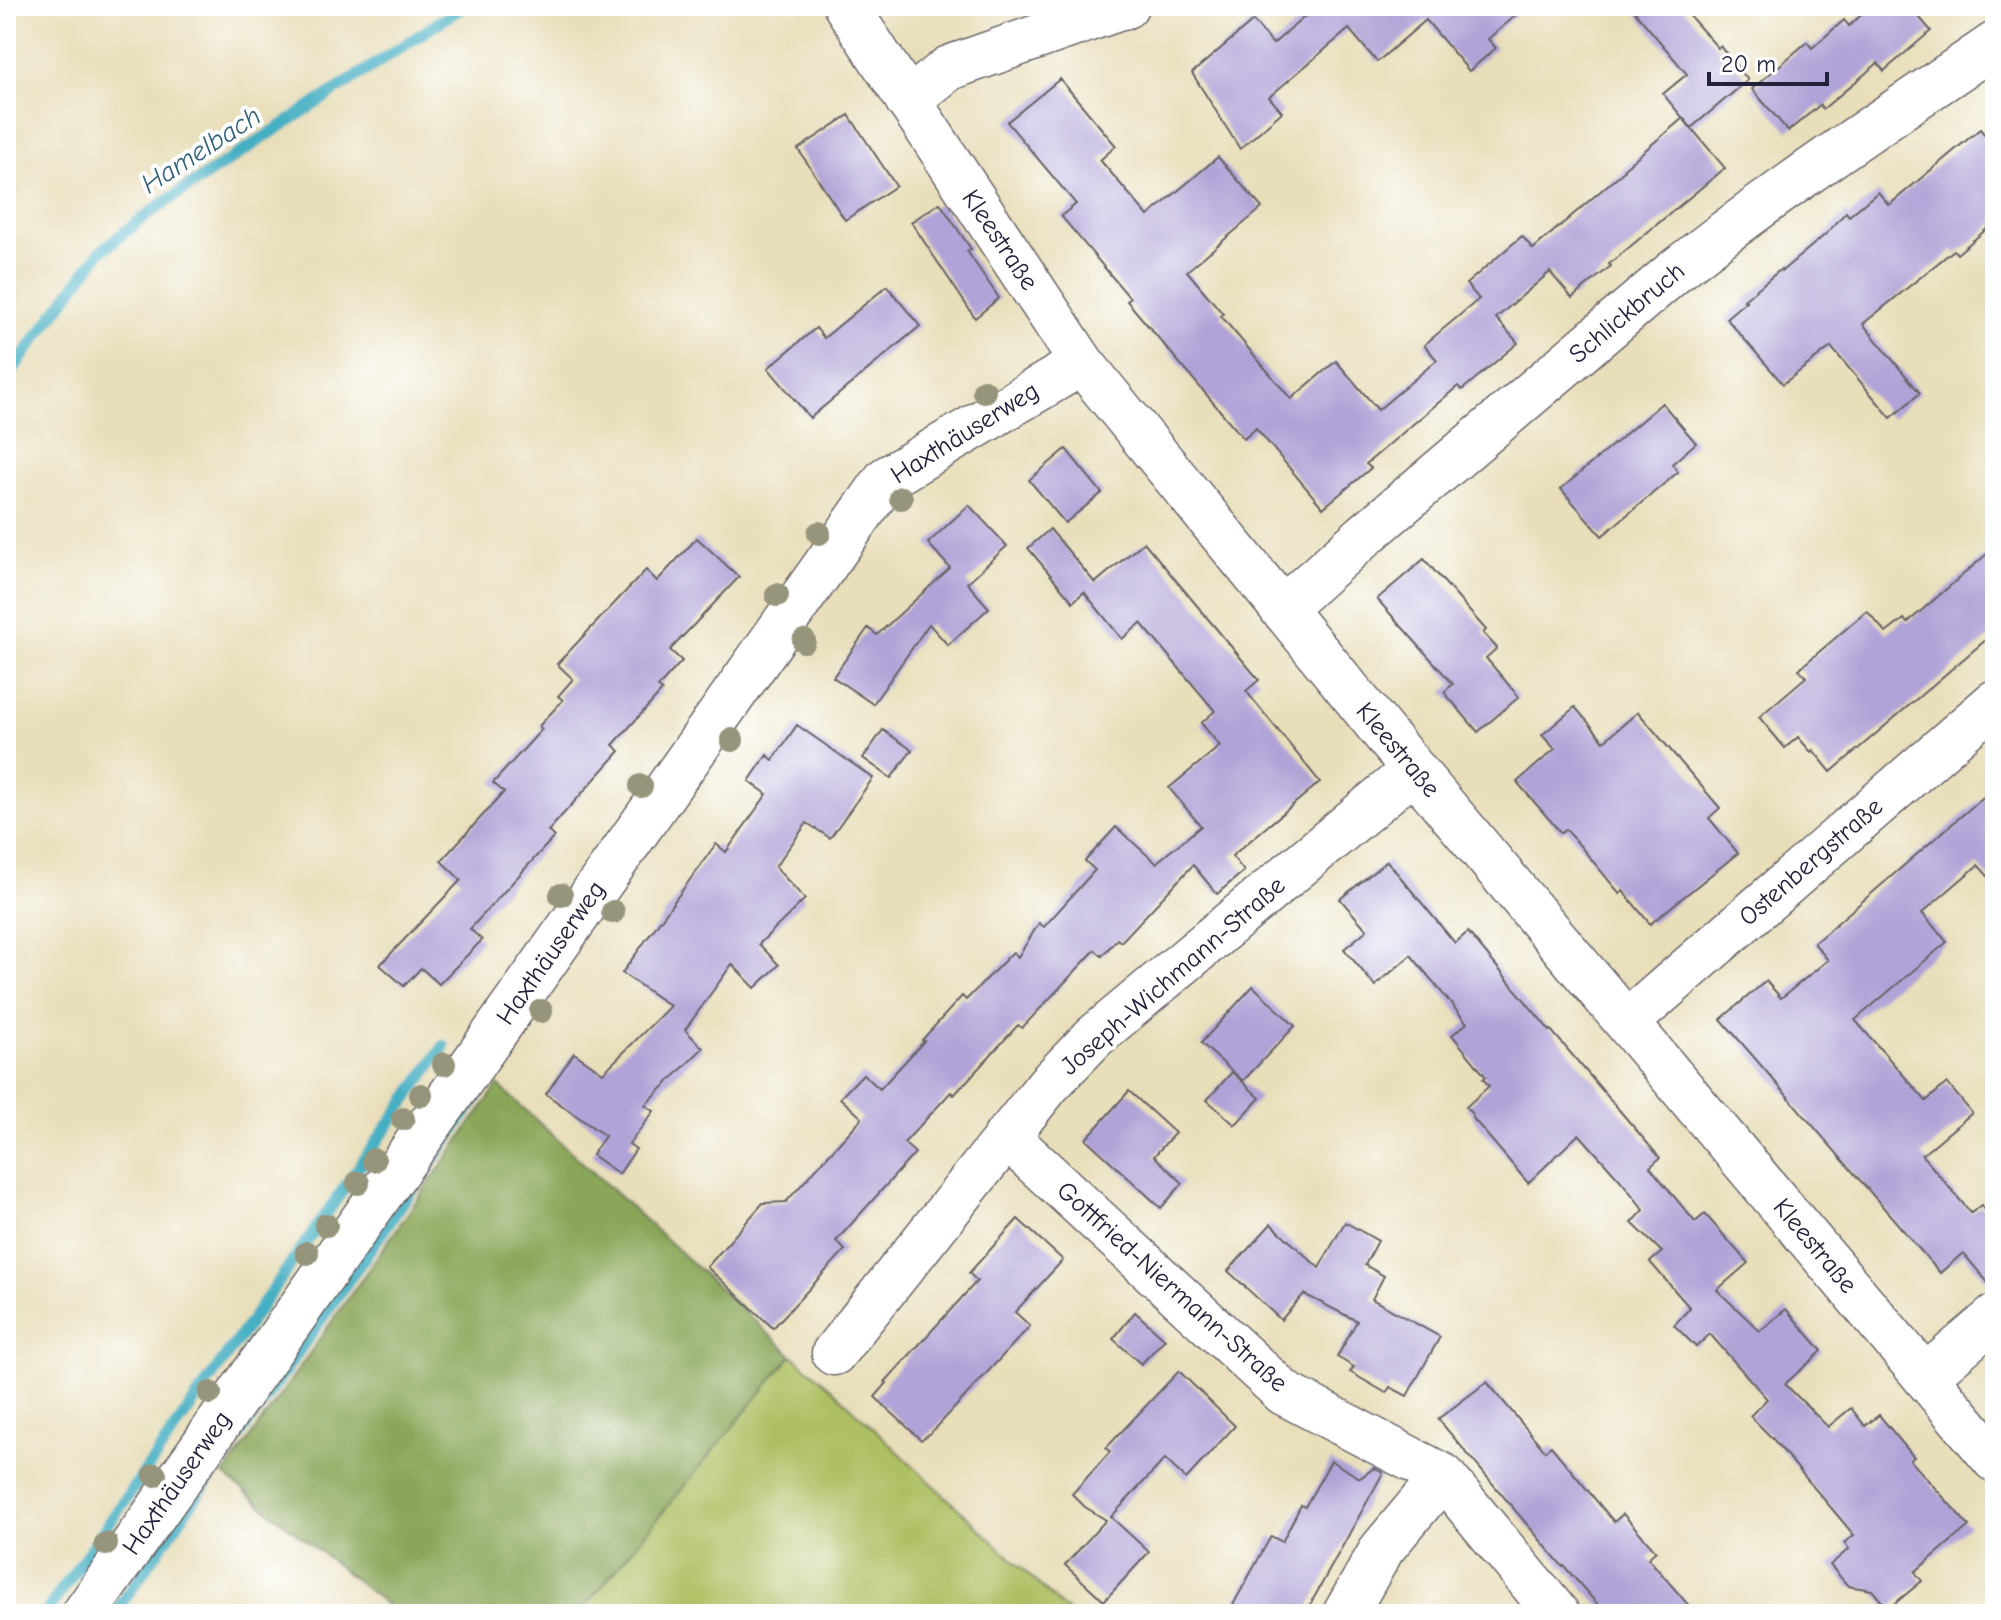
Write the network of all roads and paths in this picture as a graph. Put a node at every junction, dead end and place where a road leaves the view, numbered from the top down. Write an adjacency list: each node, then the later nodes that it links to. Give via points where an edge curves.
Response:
1 (846, 6): 4 (street, Kleestraße)
2 (1126, 6): 4 (street, via 949,68)
3 (1995, 44): 6 (street, Schlickbruch, via 1706,247)
4 (908, 101): 5 (street, Kleestraße)
5 (1082, 363): 6 (street, Kleestraße); 16 (street, Haxthäuserweg, via 886,479)
6 (1282, 609): 8 (street, Kleestraße)
7 (1995, 702): 9 (street, Ostenbergstraße)
8 (1414, 770): 9 (street, Kleestraße); 10 (street, Joseph-Wichmann-Straße, via 1094,1037)
9 (1627, 1022): 13 (street, Kleestraße)
10 (1006, 1136): 12 (street, Joseph-Wichmann-Straße); 15 (street, Gottfried-Niermann-Straße, via 1284,1393)
11 (1995, 1317): 13 (street)
12 (834, 1353)
13 (1925, 1377): 14 (street, Kleestraße)
14 (1995, 1460)
15 (1443, 1476): 17 (street, via 1382,1549); 18 (street, Gottfried-Niermann-Straße)
16 (84, 1614)
17 (1345, 1614)
18 (1557, 1614)

